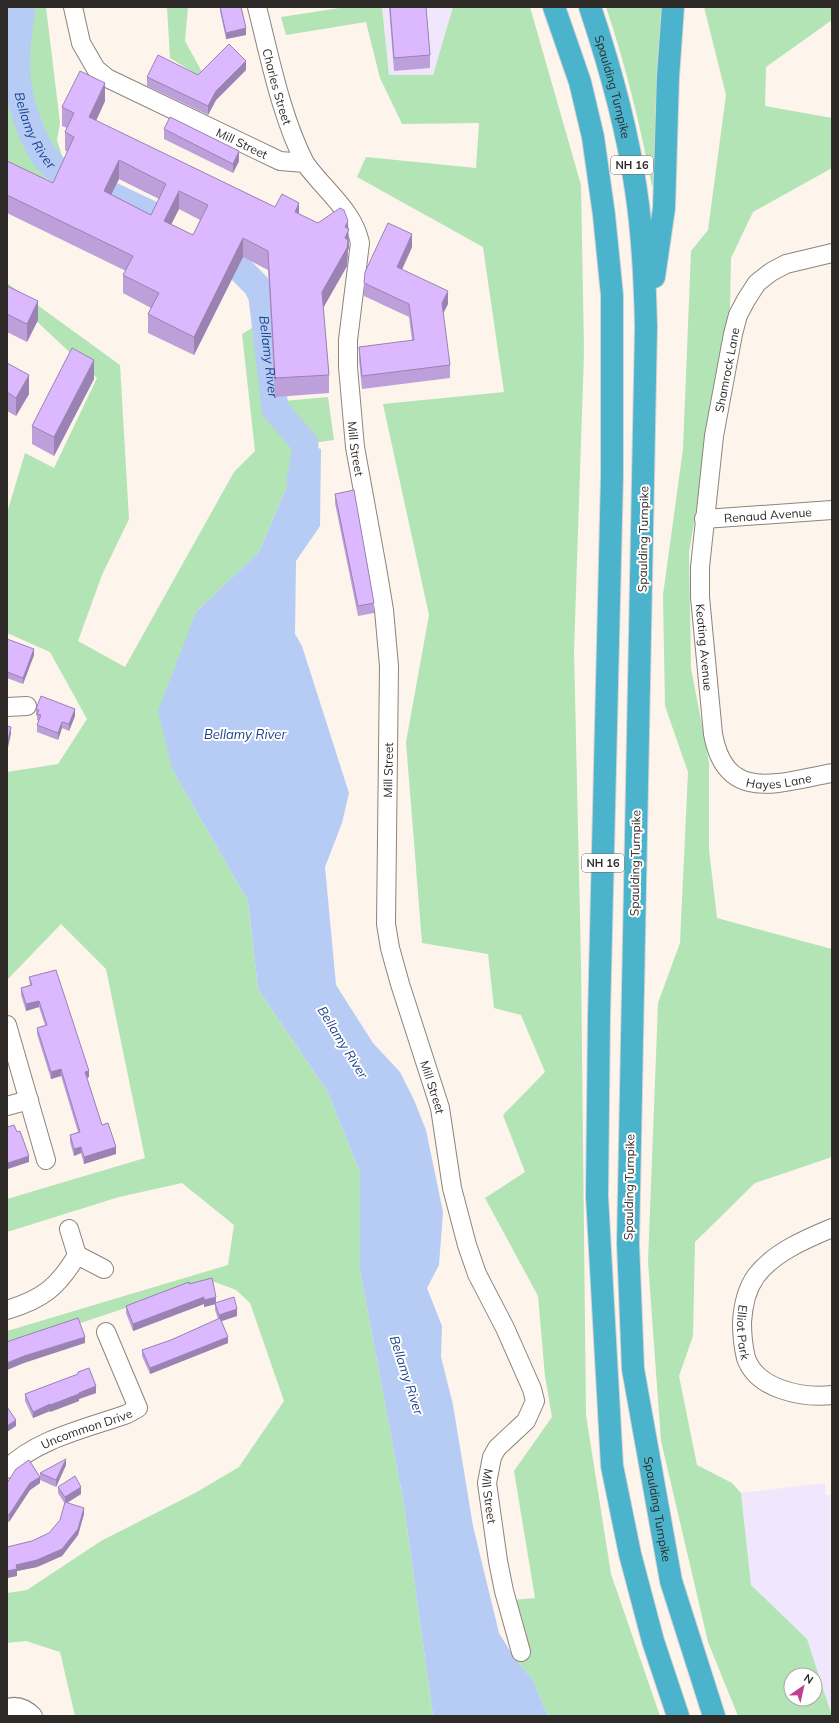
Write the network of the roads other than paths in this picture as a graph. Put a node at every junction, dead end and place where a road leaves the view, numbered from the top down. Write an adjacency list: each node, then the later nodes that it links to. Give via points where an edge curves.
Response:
1 (73, 7): 6 (street, Mill Street, via 81,43 96,69 107,78 280,161)
2 (257, 7): 6 (street, Charles Street, via 296,146)
3 (554, 7): 30 (highway, NH 16, via 580,82 593,137 612,295 612,476 597,1188 612,1466 632,1562 653,1641)
4 (590, 7): 8 (highway, Spaulding Turnpike / NH 16, via 610,66 631,159 641,225)
5 (673, 7): 8 (highway, via 664,208)
6 (305, 163): 27 (street, Mill Street, via 354,225 360,243 348,340 348,367 355,447 384,610 389,666 386,924 390,948 440,1108 452,1188 467,1245 477,1274 505,1328 535,1401 526,1421 492,1457 487,1483 504,1591)
7 (832, 254): 10 (street, Shamrock Lane, via 786,264 771,272 758,284 738,316 714,436)
8 (646, 327): 31 (highway, Spaulding Turnpike / NH 16, via 629,1228 631,1333 633,1369 671,1581)
9 (832, 510): 10 (street, Renaud Avenue)
10 (704, 519): 13 (street, Keating Avenue, via 700,568 702,621 713,734 716,749)
11 (27, 706): 12 (street)
12 (7, 707)
13 (728, 771): 14 (street, Hayes Lane, via 736,778 757,784)
14 (832, 773)
15 (7, 1025): 16 (street)
16 (29, 1100): 17 (street); 18 (street)
17 (7, 1106)
18 (46, 1160)
19 (832, 1228): 25 (street, Elliot Park, via 806,1238 768,1263 756,1276 743,1308 742,1337 747,1359 758,1375 773,1386 808,1396)
20 (69, 1229): 21 (street)
21 (78, 1255): 22 (street); 23 (street, via 45,1294 32,1302)
22 (104, 1269)
23 (7, 1310)
24 (106, 1332): 26 (street, Uncommon Drive, via 138,1408 35,1447 19,1457)
25 (832, 1395)
26 (7, 1469)
27 (521, 1652)
28 (7, 1708): 29 (street, via 18,1706)
29 (32, 1716)
30 (678, 1716)
31 (714, 1716)

